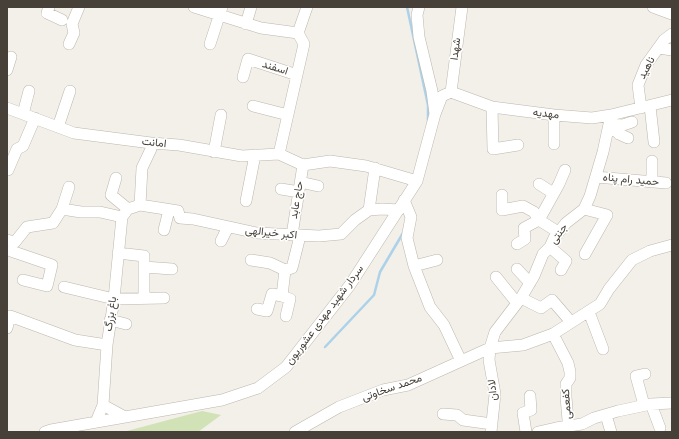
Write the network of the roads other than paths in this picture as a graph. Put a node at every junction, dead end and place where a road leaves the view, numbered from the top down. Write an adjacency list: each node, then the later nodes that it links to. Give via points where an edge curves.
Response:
1 (49, 7): 11 (street, via 47,14)
2 (79, 7): 15 (street, via 72,24 74,33)
3 (194, 7): 9 (street)
4 (251, 7): 12 (street)
5 (307, 7): 13 (street)
6 (419, 7): 32 (street, سردار شهید مهدی عشوریون, via 419,37)
7 (462, 7): 25 (street, شهدا)
8 (653, 7): 10 (street)
9 (220, 11): 12 (street); 16 (street)
10 (672, 14)
11 (62, 20)
12 (246, 24): 13 (street)
13 (298, 33): 21 (street, via 304,44)
14 (672, 34): 17 (street, ناهید)
15 (69, 44)
16 (210, 44)
17 (659, 48): 18 (street); 29 (street, ناهید, via 646,65 638,85)
18 (672, 50)
19 (11, 56): 20 (street)
20 (7, 70)
21 (297, 75): 22 (street, اسفند, via 248,59); 34 (street)
22 (243, 77)
23 (29, 91): 31 (street)
24 (70, 91): 39 (street)
25 (451, 92): 28 (street, مهدیه); 32 (street, via 442,96)
26 (672, 100): 29 (street, مهدیه)
27 (253, 106): 34 (street)
28 (492, 107): 35 (street, مهدیه); 44 (street, via 493,150)
29 (646, 107): 37 (street, مهدیه); 41 (street, ناهید)
30 (7, 108): 31 (street, امانت)
31 (24, 114): 36 (street, امانت)
32 (435, 114): 55 (street, سردار شهید مهدی عشوریون)
33 (222, 115): 45 (street)
34 (288, 115): 46 (street)
35 (554, 115): 37 (street, مهدیه); 43 (street)
36 (35, 118): 39 (street, امانت); 51 (street, via 27,148 17,149)
37 (610, 119): 38 (street, via 623,125); 40 (street, via 619,134); 53 (street, جنتی)
38 (632, 122)
39 (58, 127): 42 (street, امانت, via 74,133)
40 (628, 138)
41 (654, 142)
42 (151, 143): 45 (street, امانت); 66 (street, via 151,149 142,168)
43 (554, 144)
44 (518, 145)
45 (214, 152): 47 (street, امانت)
46 (279, 154): 47 (street, امانت); 49 (street, امانت)
47 (255, 155): 65 (street)
48 (652, 161): 56 (street)
49 (303, 165): 50 (street, via 330,161); 61 (street, حاج عابد)
50 (375, 168): 55 (street); 71 (street)
51 (8, 170)
52 (565, 170): 63 (street)
53 (596, 177): 56 (street, حمید رام پناه); 69 (street, جنتی)
54 (116, 178): 72 (street, via 110,194)
55 (417, 181): 67 (street, سردار شهید مهدی عشوریون)
56 (652, 182): 57 (street, حمید رام پناه)
57 (666, 183)
58 (539, 184): 63 (street)
59 (318, 186): 61 (street)
60 (69, 187): 68 (street)
61 (299, 187): 62 (street); 77 (street, حاج عابد)
62 (281, 189)
63 (553, 193): 73 (street)
64 (502, 194): 73 (street, via 502,210 523,206 534,212)
65 (246, 201)
66 (140, 205): 70 (street, اکبر خیرالهی); 72 (street)
67 (401, 205): 71 (street); 87 (street, via 411,217 407,238); 123 (street, سردار شهید مهدی عشوریون, via 350,285 286,367 258,388 222,400)
68 (62, 209): 72 (street); 82 (street, via 53,223 28,227)
69 (584, 209): 76 (street, جنتی); 84 (street, via 607,215)
70 (169, 210): 74 (street, اکبر خیرالهی, via 178,211 180,218); 75 (street)
71 (369, 210): 77 (street, اکبر خیرالهی, via 341,234)
72 (125, 213): 83 (street, باغ بزرگ)
73 (539, 220): 76 (street); 79 (street, via 524,228 525,239)
74 (228, 227): 77 (street, اکبر خیرالهی, via 258,233); 78 (street)
75 (164, 230)
76 (558, 232): 81 (street, جنتی)
77 (296, 235): 91 (street, حاج عابد, via 292,268)
78 (221, 241)
79 (517, 244)
80 (672, 245): 103 (street, محمد سخاوتی, via 650,251 632,260 600,304)
81 (550, 247): 92 (street, via 566,261); 95 (street, جنتی, via 543,254)
82 (10, 248): 94 (street, via 52,265 46,286)
83 (118, 253): 88 (street, via 144,256); 100 (street, باغ بزرگ)
84 (585, 254)
85 (251, 260): 91 (street, via 270,263)
86 (436, 260): 87 (street)
87 (414, 266): 113 (street, via 430,307 444,325)
88 (144, 267): 89 (street); 98 (street)
89 (172, 269)
90 (517, 269): 95 (street)
91 (285, 270): 97 (street)
92 (561, 270)
93 (496, 277): 101 (street)
94 (23, 280)
95 (530, 283): 101 (street, جنتی)
96 (64, 287): 100 (street)
97 (282, 296): 102 (street, via 272,294 267,311); 104 (street, via 290,299)
98 (144, 298): 99 (street); 100 (street)
99 (164, 298)
100 (114, 299): 105 (street, باغ بزرگ)
101 (519, 301): 106 (street, via 542,308 552,300); 111 (street, جنتی, via 496,332)
102 (257, 309)
103 (588, 312): 106 (street, محمد سخاوتی); 112 (street)
104 (286, 316)
105 (110, 320): 107 (street); 110 (street, باغ بزرگ)
106 (571, 322): 109 (street, محمد سخاوتی)
107 (126, 324)
108 (7, 328): 110 (street, باغ بزرگ, via 10,316 75,340)
109 (553, 334): 111 (street, محمد سخاوتی, via 523,345); 115 (street, کفعمی, via 568,363)
110 (106, 345): 120 (street)
111 (490, 348): 113 (street, محمد سخاوتی); 125 (street, لادان, via 488,360 495,394)
112 (603, 349)
113 (461, 361): 129 (street, محمد سخاوتی, via 408,385 383,390 339,407)
114 (645, 374): 119 (street, via 636,376)
115 (570, 378): 116 (street); 127 (street, کفعمی, via 566,384)
116 (556, 381)
117 (530, 396): 130 (street, via 531,410 523,414)
118 (672, 403): 119 (street)
119 (648, 405): 122 (street, via 618,410); 126 (street)
120 (103, 406): 123 (street); 124 (street)
121 (443, 414): 125 (street, via 457,415 463,420)
122 (606, 415): 127 (street); 132 (street)
123 (125, 417): 124 (street, سردار شهید مهدی عشوریون)
124 (96, 422): 128 (street, سردار شهید مهدی عشوریون)
125 (491, 428)
126 (660, 428)
127 (569, 430): 131 (street, via 556,428)
128 (45, 432)
129 (295, 432)
130 (526, 432)
131 (538, 432)
132 (611, 432)

